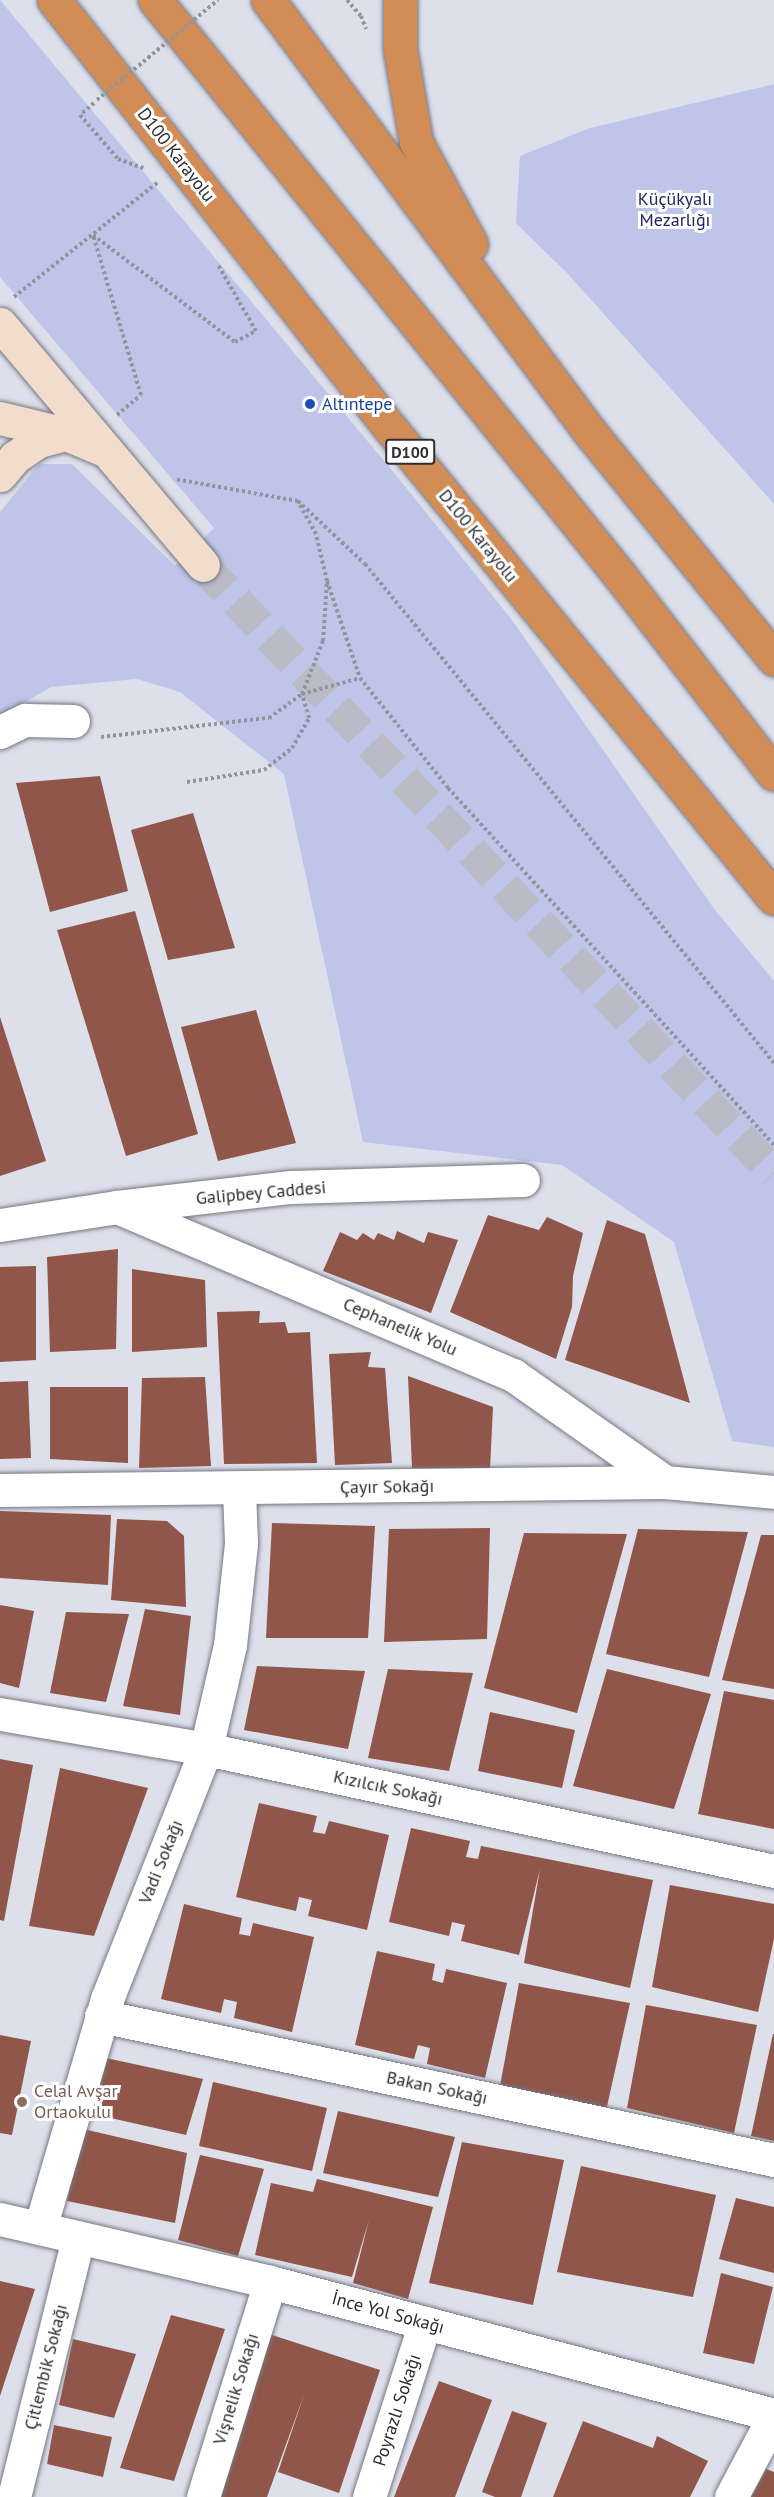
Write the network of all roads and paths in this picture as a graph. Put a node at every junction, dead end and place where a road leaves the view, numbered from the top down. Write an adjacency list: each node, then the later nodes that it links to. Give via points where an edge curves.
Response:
1 (54, 0): 28 (highway, D100 Karayolu / D100, via 386,423)
2 (155, 0): 26 (highway, via 614,567)
3 (218, 0): 8 (path, bridge, via 80,115 118,159)
4 (268, 0): 14 (highway)
5 (347, 0): 7 (path, via 361,16)
6 (400, 0): 14 (highway, via 400,49 416,142 483,264)
7 (368, 35)
8 (146, 169)
9 (134, 202): 10 (path)
10 (93, 235): 11 (path, via 235,342 256,331); 12 (path); 15 (path, via 141,395)
11 (214, 258)
12 (4, 312): 15 (main road)
13 (0, 418): 15 (main road)
14 (589, 431): 20 (highway)
15 (97, 447): 16 (main road, via 39,441 15,457); 17 (path); 18 (main road)
16 (0, 475)
17 (298, 501): 19 (path, via 316,534); 29 (path, via 364,564)
18 (203, 565)
19 (327, 581): 21 (path); 22 (path, via 323,641)
20 (774, 659)
21 (360, 678): 22 (path); 30 (path, via 448,788)
22 (302, 694): 25 (path, via 269,718); 27 (path, via 309,718 292,748 264,770)
23 (73, 721): 24 (street, via 25,720)
24 (0, 732)
25 (101, 737)
26 (774, 774)
27 (187, 782)
28 (774, 898)
29 (774, 1063)
30 (774, 1145)
31 (523, 1180): 32 (street, Galipbey Caddesi, via 291,1188)
32 (117, 1207): 33 (street, Galipbey Caddesi); 34 (street, Cephanelik Yolu, via 513,1375)
33 (0, 1225)
34 (664, 1482): 35 (street, Çayır Sokağı); 37 (street, Çayır Sokağı)
35 (239, 1489): 36 (street, Çayır Sokağı); 39 (street, Vadi Sokağı, via 241,1543 230,1645)
36 (0, 1490)
37 (774, 1492)
38 (0, 1714): 39 (street, Kızılcık Sokağı)
39 (206, 1749): 40 (street, Kızılcık Sokağı); 41 (street, Vadi Sokağı)
40 (774, 1871)
41 (101, 2016): 42 (street, Bakan Sokağı); 44 (street, Vadi Sokağı)
42 (774, 2160)
43 (0, 2219): 44 (street, İnce Yol Sokağı)
44 (40, 2228): 45 (street, İnce Yol Sokağı)
45 (78, 2238): 46 (street, İnce Yol Sokağı); 49 (street, Çitlembik Sokağı)
46 (270, 2282): 47 (street, İnce Yol Sokağı); 50 (street, Vişnelik Sokağı)
47 (425, 2323): 48 (street, İnce Yol Sokağı); 51 (street, Poyrazlı Sokağı)
48 (774, 2416): 52 (street)
49 (14, 2497)
50 (203, 2497)
51 (369, 2497)
52 (731, 2497)

